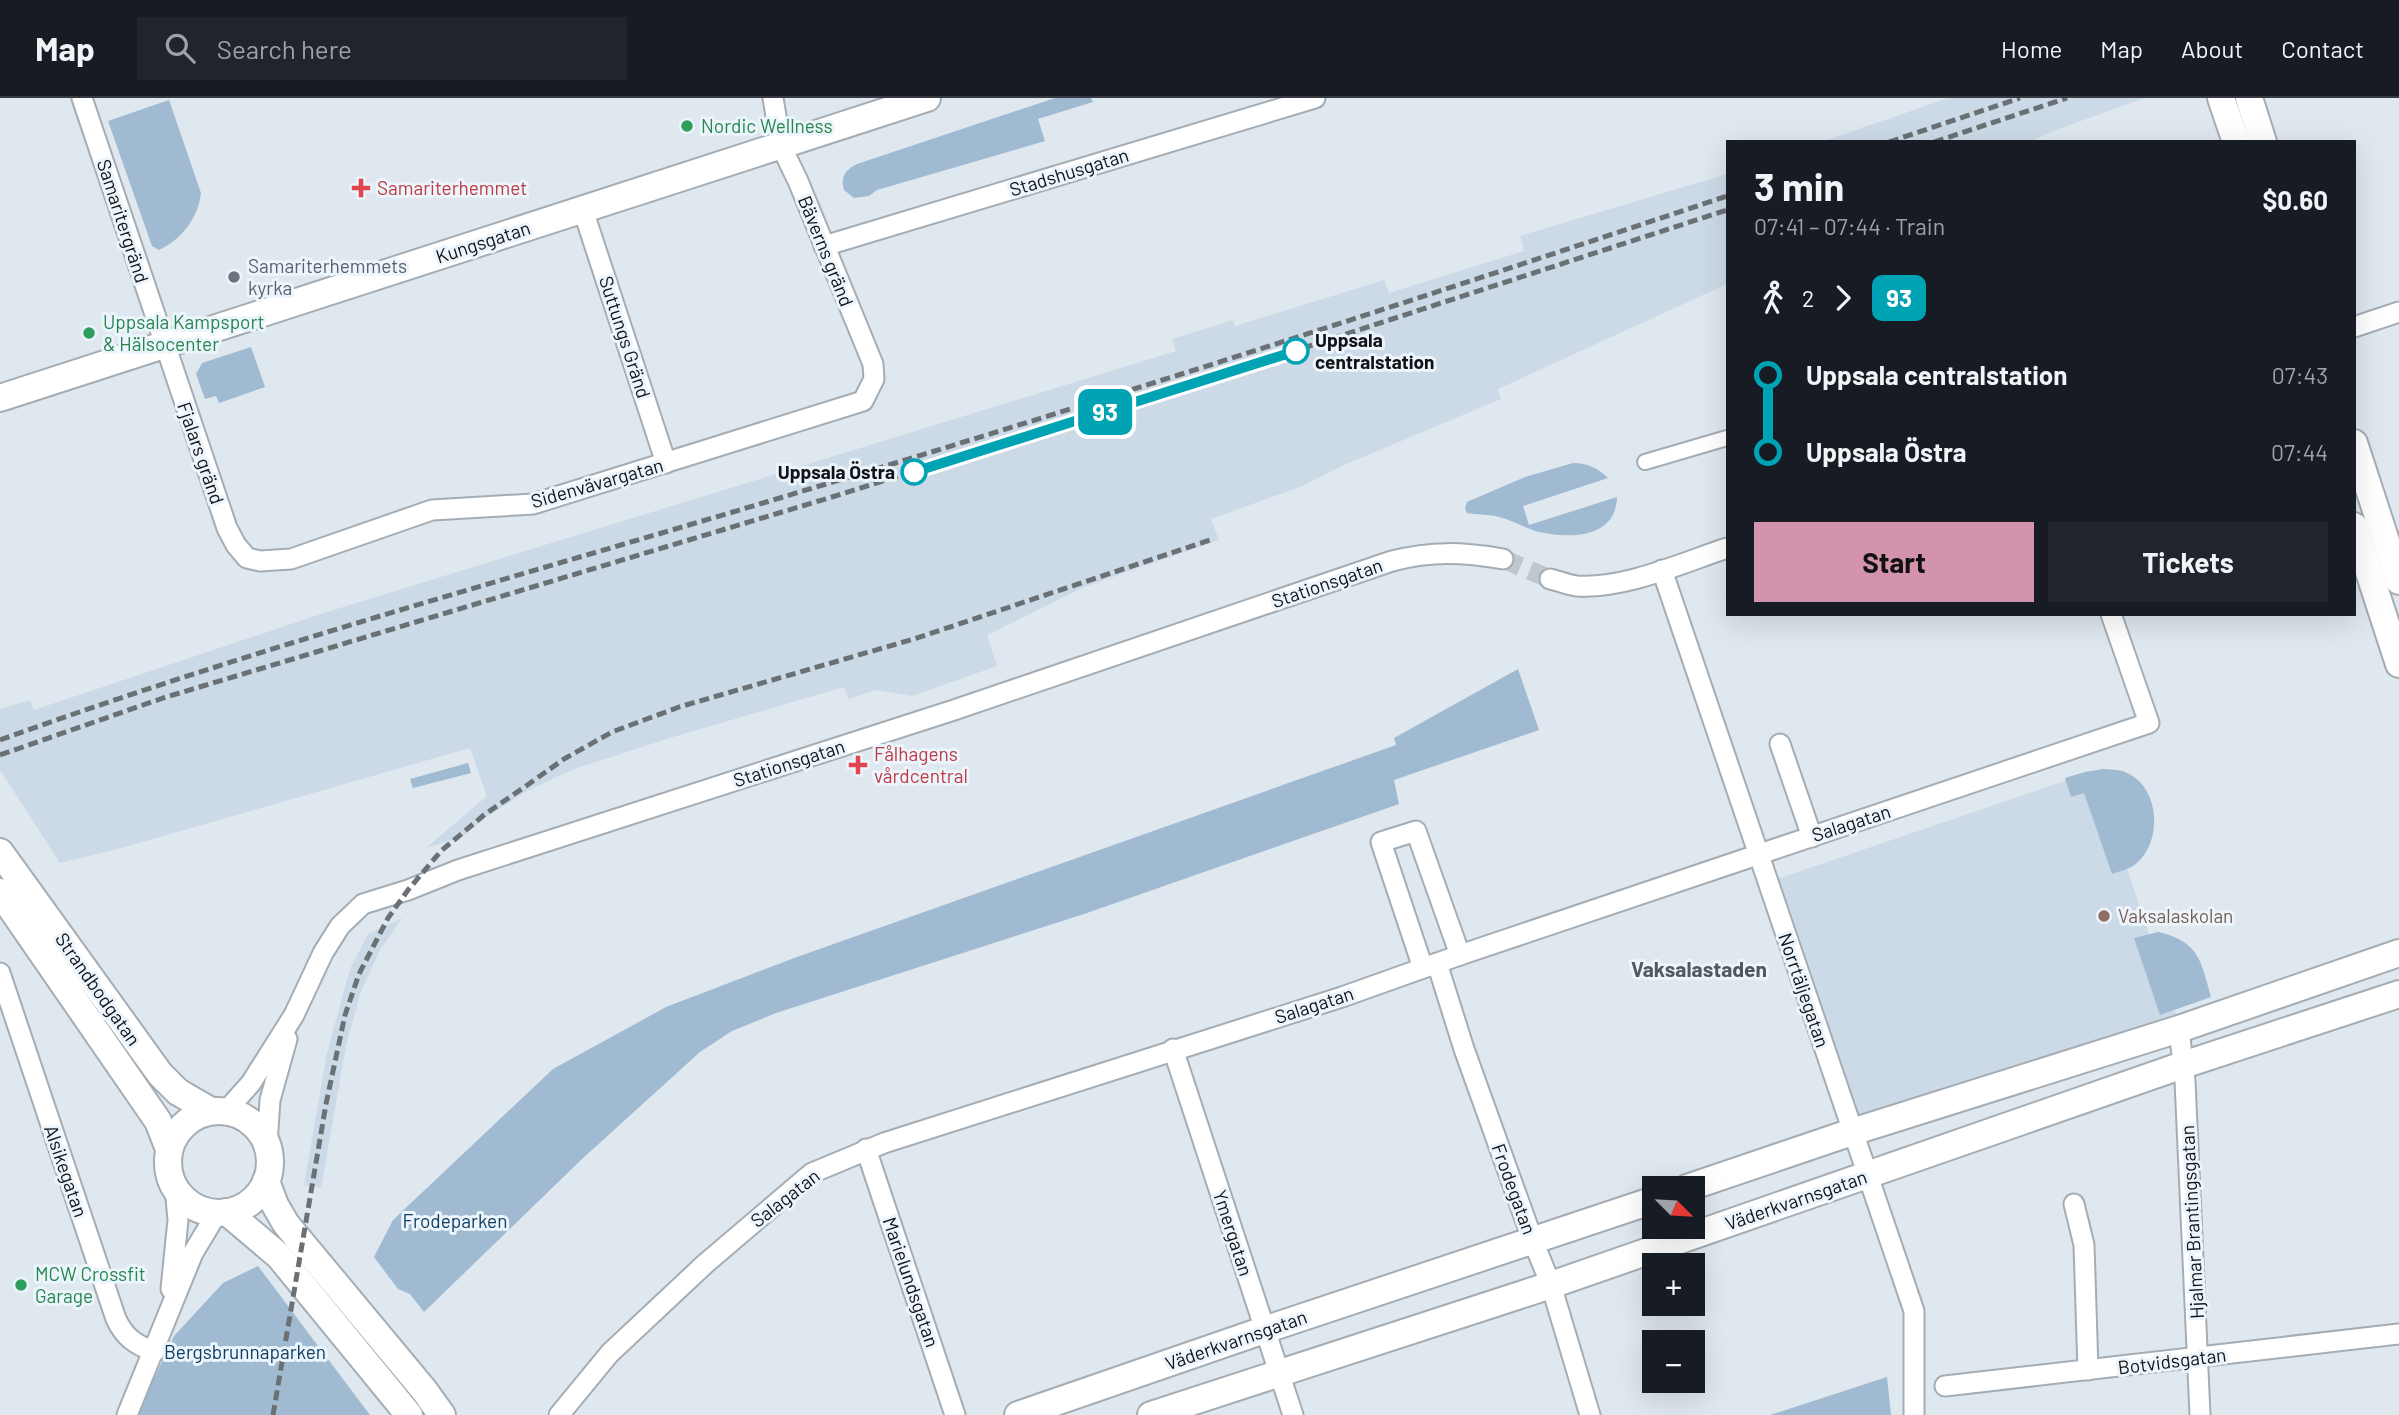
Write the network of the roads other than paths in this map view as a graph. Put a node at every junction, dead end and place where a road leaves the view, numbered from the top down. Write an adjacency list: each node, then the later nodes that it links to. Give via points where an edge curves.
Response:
1 (82, 98): 14 (street, Samaritergränd)
2 (773, 98): 9 (street, Bäverns gränd)
3 (927, 98): 9 (main road, Kungsgatan)
4 (1315, 98): 11 (street, Stadshusgatan)
5 (2221, 98): 7 (main road)
6 (2249, 98): 8 (main road)
7 (2235, 140)
8 (2262, 140)
9 (781, 146): 10 (main road, Kungsgatan); 11 (street, Bäverns gränd)
10 (583, 210): 14 (main road, Kungsgatan); 20 (street, Suttungs Gränd)
11 (824, 246): 16 (street, Bäverns gränd, via 873,364 874,379)
12 (2399, 312): 13 (street)
13 (2356, 326)
14 (164, 344): 15 (main road, Kungsgatan); 23 (street, Fjalars gränd, via 227,528)
15 (0, 398)
16 (863, 401): 20 (street, Sidenvävargatan)
17 (1726, 438): 19 (street)
18 (2356, 449): 27 (main road)
19 (1645, 462)
20 (666, 463): 23 (street, Sidenvävargatan, via 533,504 432,510 291,559)
21 (2356, 532): 29 (main road)
22 (1726, 548): 25 (street)
23 (247, 558)
24 (1503, 559): 40 (street, Stationsgatan, via 1447,552 1391,561 363,904 340,926 323,953)
25 (1662, 570): 26 (street, via 1596,585 1574,586); 33 (street, Norrtäljegatan)
26 (1550, 579)
27 (2399, 581)
28 (2112, 616): 31 (street, Salagatan, via 2149,723)
29 (2398, 658)
30 (1780, 744): 31 (street)
31 (1812, 836): 33 (street, Salagatan)
32 (0, 852): 44 (main road, Strandbodgatan, via 165,1079 178,1092)
33 (1758, 854): 36 (street, Salagatan); 45 (street, Norrtäljegatan)
34 (0, 892): 47 (main road, Strandbodgatan, via 158,1121)
35 (2399, 953): 41 (main road)
36 (1460, 955): 37 (street, Salagatan); 37 (street, Frodegatan, via 1416,831 1381,842)
37 (1430, 966): 42 (street, Salagatan); 56 (street, Frodegatan)
38 (0, 973): 61 (street, Alsikegatan, via 116,1319 125,1336)
39 (2399, 994): 43 (main road, Väderkvarnsgatan)
40 (294, 1014): 44 (street, Stationsgatan, via 251,1083); 46 (street, Stationsgatan, via 270,1100)
41 (2179, 1029): 43 (street, Hjalmar Brantingsgatan); 45 (main road)
42 (1173, 1049): 48 (street, Salagatan); 59 (street, Ymergatan)
43 (2183, 1065): 49 (main road, Väderkvarnsgatan); 62 (street, Hjalmar Brantingsgatan)
44 (218, 1111): 46 (main road, via 251,1122); 47 (main road, via 188,1121)
45 (1852, 1132): 49 (street, Norrtäljegatan); 51 (main road)
46 (267, 1144): 50 (main road, via 270,1163)
47 (169, 1149): 52 (main road, via 169,1172)
48 (866, 1149): 69 (street, Salagatan, via 812,1173 723,1249 610,1353); 70 (street, Marielundsgatan)
49 (1867, 1176): 57 (main road, Väderkvarnsgatan); 75 (street, Norrtäljegatan, via 1914,1311)
50 (266, 1181): 55 (main road, via 251,1202); 68 (main road, via 286,1224)
51 (1705, 1182)
52 (175, 1187): 55 (main road, via 197,1208); 58 (street, via 178,1220)
53 (1642, 1204): 56 (main road, Väderkvarnsgatan)
54 (2074, 1204): 63 (street, via 2084,1245)
55 (222, 1213): 58 (street, via 193,1253); 67 (main road, via 279,1256)
56 (1532, 1241): 57 (street, Frodegatan); 59 (main road, Väderkvarnsgatan)
57 (1551, 1285): 64 (main road, Väderkvarnsgatan); 74 (street, Frodegatan)
58 (168, 1311): 61 (street)
59 (1264, 1330): 64 (street, Ymergatan); 71 (main road, Väderkvarnsgatan)
60 (2399, 1334): 62 (street, Botvidsgatan)
61 (154, 1352): 66 (street)
62 (2198, 1359): 63 (street, Botvidsgatan); 76 (street, Hjalmar Brantingsgatan)
63 (2088, 1370): 65 (street, Botvidsgatan)
64 (1278, 1373): 72 (main road, Väderkvarnsgatan); 73 (street, Ymergatan)
65 (1945, 1386)
66 (127, 1415)
67 (409, 1415)
68 (442, 1415)
69 (559, 1415)
70 (955, 1415)
71 (1018, 1415)
72 (1151, 1415)
73 (1293, 1415)
74 (1590, 1415)
75 (1914, 1415)
76 (2200, 1415)

